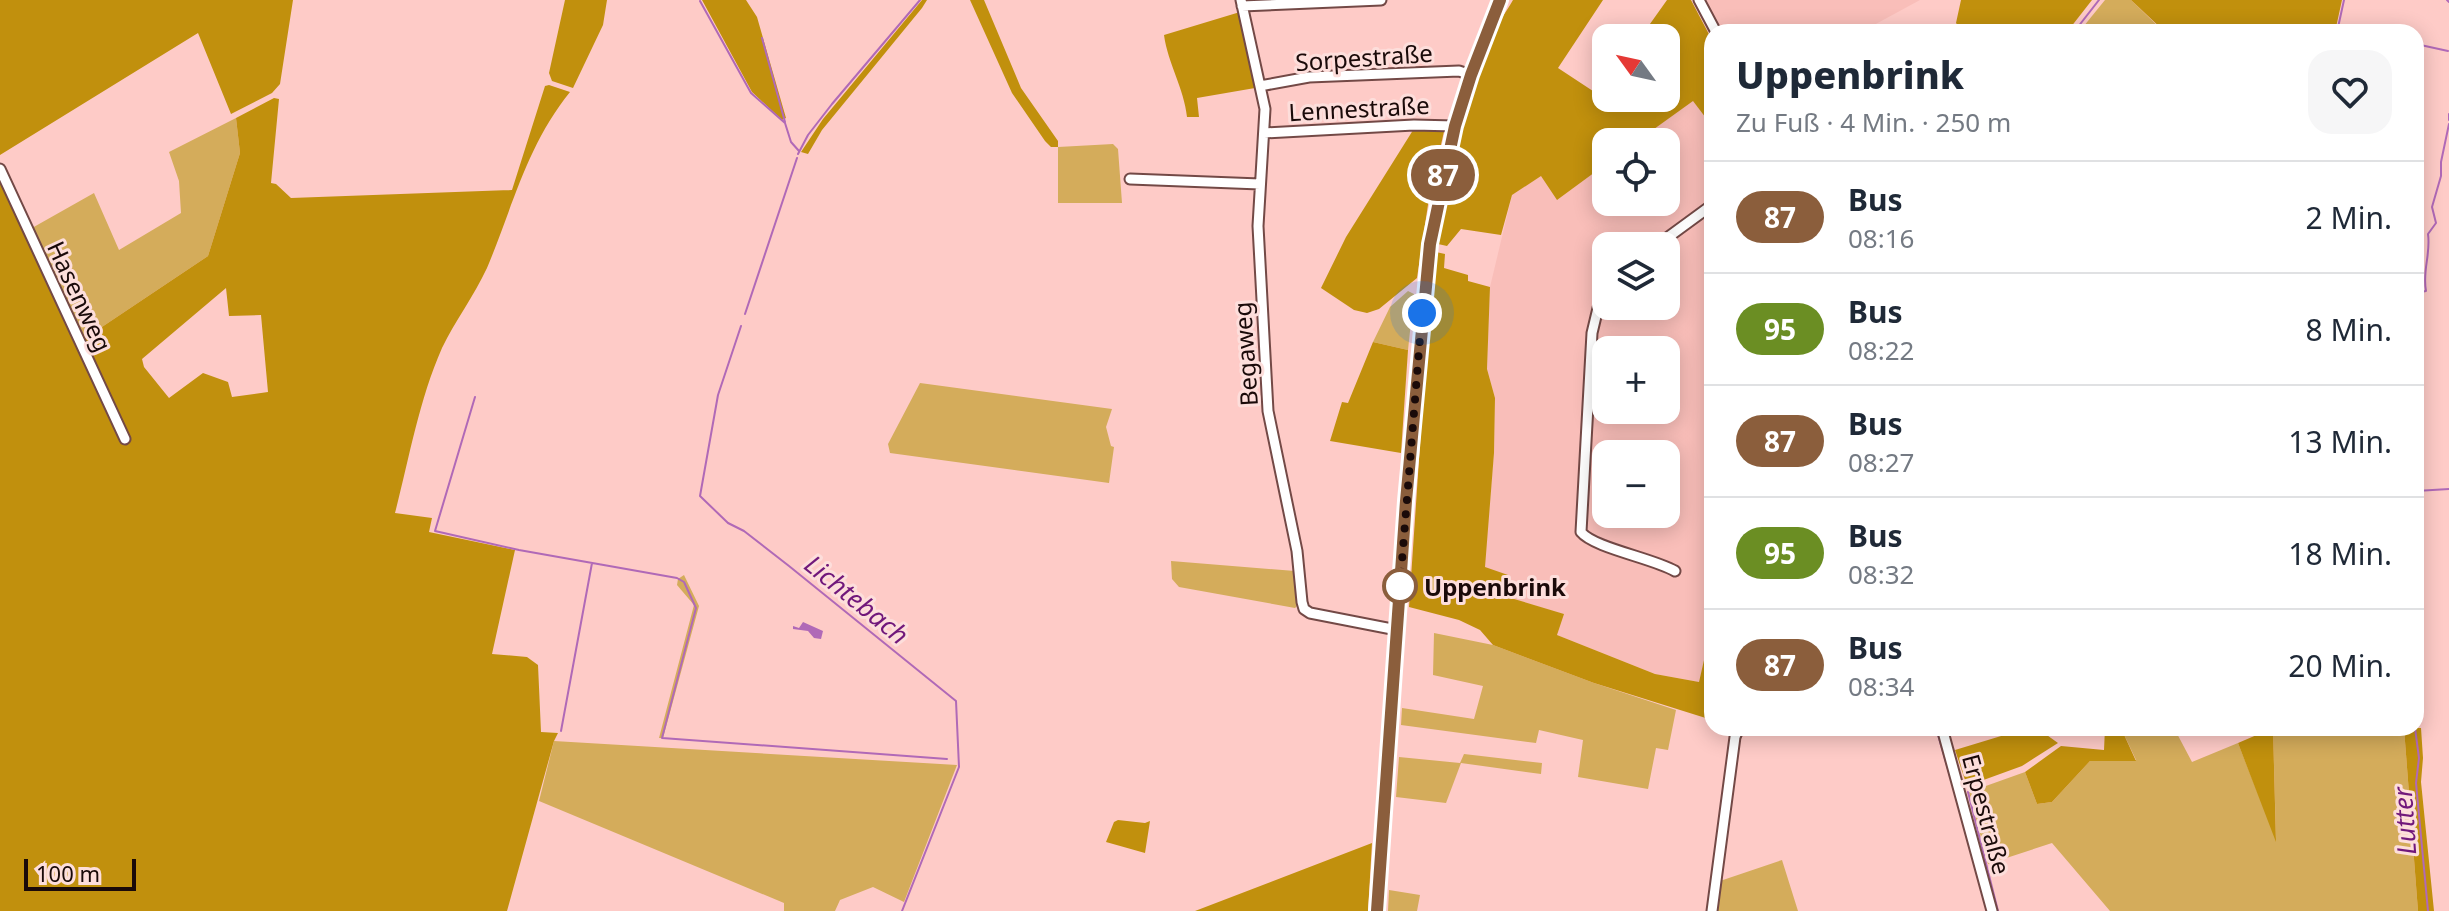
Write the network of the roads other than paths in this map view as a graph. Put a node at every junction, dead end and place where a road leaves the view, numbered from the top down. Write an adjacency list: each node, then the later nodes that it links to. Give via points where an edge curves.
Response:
1 (1381, 0): 4 (street)
2 (1500, 0): 6 (main road)
3 (1699, 0): 5 (street)
4 (1241, 3): 7 (street, Begaweg)
5 (1712, 24)
6 (1471, 75): 7 (street, Sorpestraße, via 1459,71 1309,77); 8 (main road)
7 (1260, 86): 9 (street, Begaweg)
8 (1455, 126): 9 (street, Lennestraße); 18 (main road, via 1424,286)
9 (1264, 133): 12 (street, Begaweg)
10 (0, 169): 16 (street, Hasenweg)
11 (1130, 179): 12 (street)
12 (1260, 184): 18 (street, Begaweg, via 1268,411 1304,609)
13 (1704, 211): 14 (street)
14 (1675, 232)
15 (1595, 320): 17 (street, via 1581,532 1592,541)
16 (125, 439)
17 (1675, 571)
18 (1397, 630): 21 (main road)
19 (1735, 736): 22 (street)
20 (1944, 736): 23 (street, Erpestraße)
21 (1377, 911)
22 (1712, 911)
23 (1992, 911)

